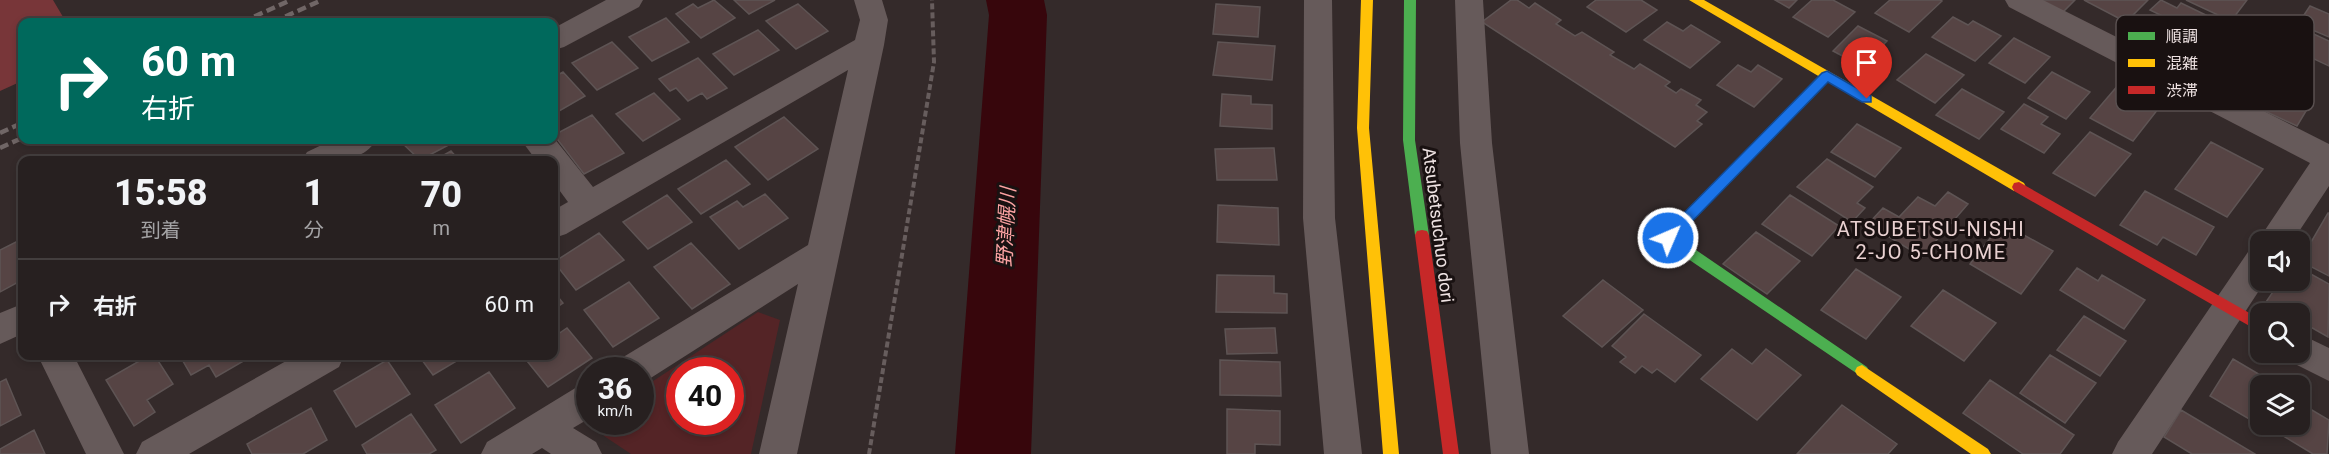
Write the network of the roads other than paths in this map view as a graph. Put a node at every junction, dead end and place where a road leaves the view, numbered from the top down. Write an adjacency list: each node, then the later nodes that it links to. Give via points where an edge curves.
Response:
1 (629, 0): 9 (street)
2 (868, 0): 10 (street, via 874,20)
3 (1318, 0): 41 (street, via 1319,218)
4 (1366, 0): 42 (street, via 1363,128)
5 (1410, 0): 43 (street, Atsubetsuchuo dori, via 1409,140)
6 (1469, 0): 44 (street, via 1476,143)
7 (1695, 0): 12 (street)
8 (2019, 0): 11 (street)
9 (558, 38)
10 (869, 45): 20 (street); 23 (street)
11 (2116, 50)
12 (1827, 76): 25 (street); 45 (street, via 1668,238)
13 (2235, 111): 18 (street)
14 (352, 144): 16 (street)
15 (540, 144): 17 (street)
16 (326, 156)
17 (550, 156)
18 (2329, 159): 22 (street)
19 (558, 166): 20 (street)
20 (589, 205): 21 (street)
21 (558, 223)
22 (2281, 231)
23 (823, 252): 30 (street); 40 (street)
24 (2250, 277): 25 (street)
25 (2229, 309): 27 (street); 46 (street)
26 (18, 320): 28 (street)
27 (2250, 321)
28 (0, 329)
29 (2310, 355): 33 (street)
30 (654, 357)
31 (58, 360): 36 (street)
32 (319, 360): 37 (street)
33 (2329, 366)
34 (576, 407): 35 (street)
35 (542, 428): 38 (street); 39 (street)
36 (105, 454)
37 (154, 454)
38 (500, 454)
39 (583, 454)
40 (778, 454)
41 (1343, 454)
42 (1391, 454)
43 (1451, 454)
44 (1510, 454)
45 (1983, 454)
46 (2131, 454)

